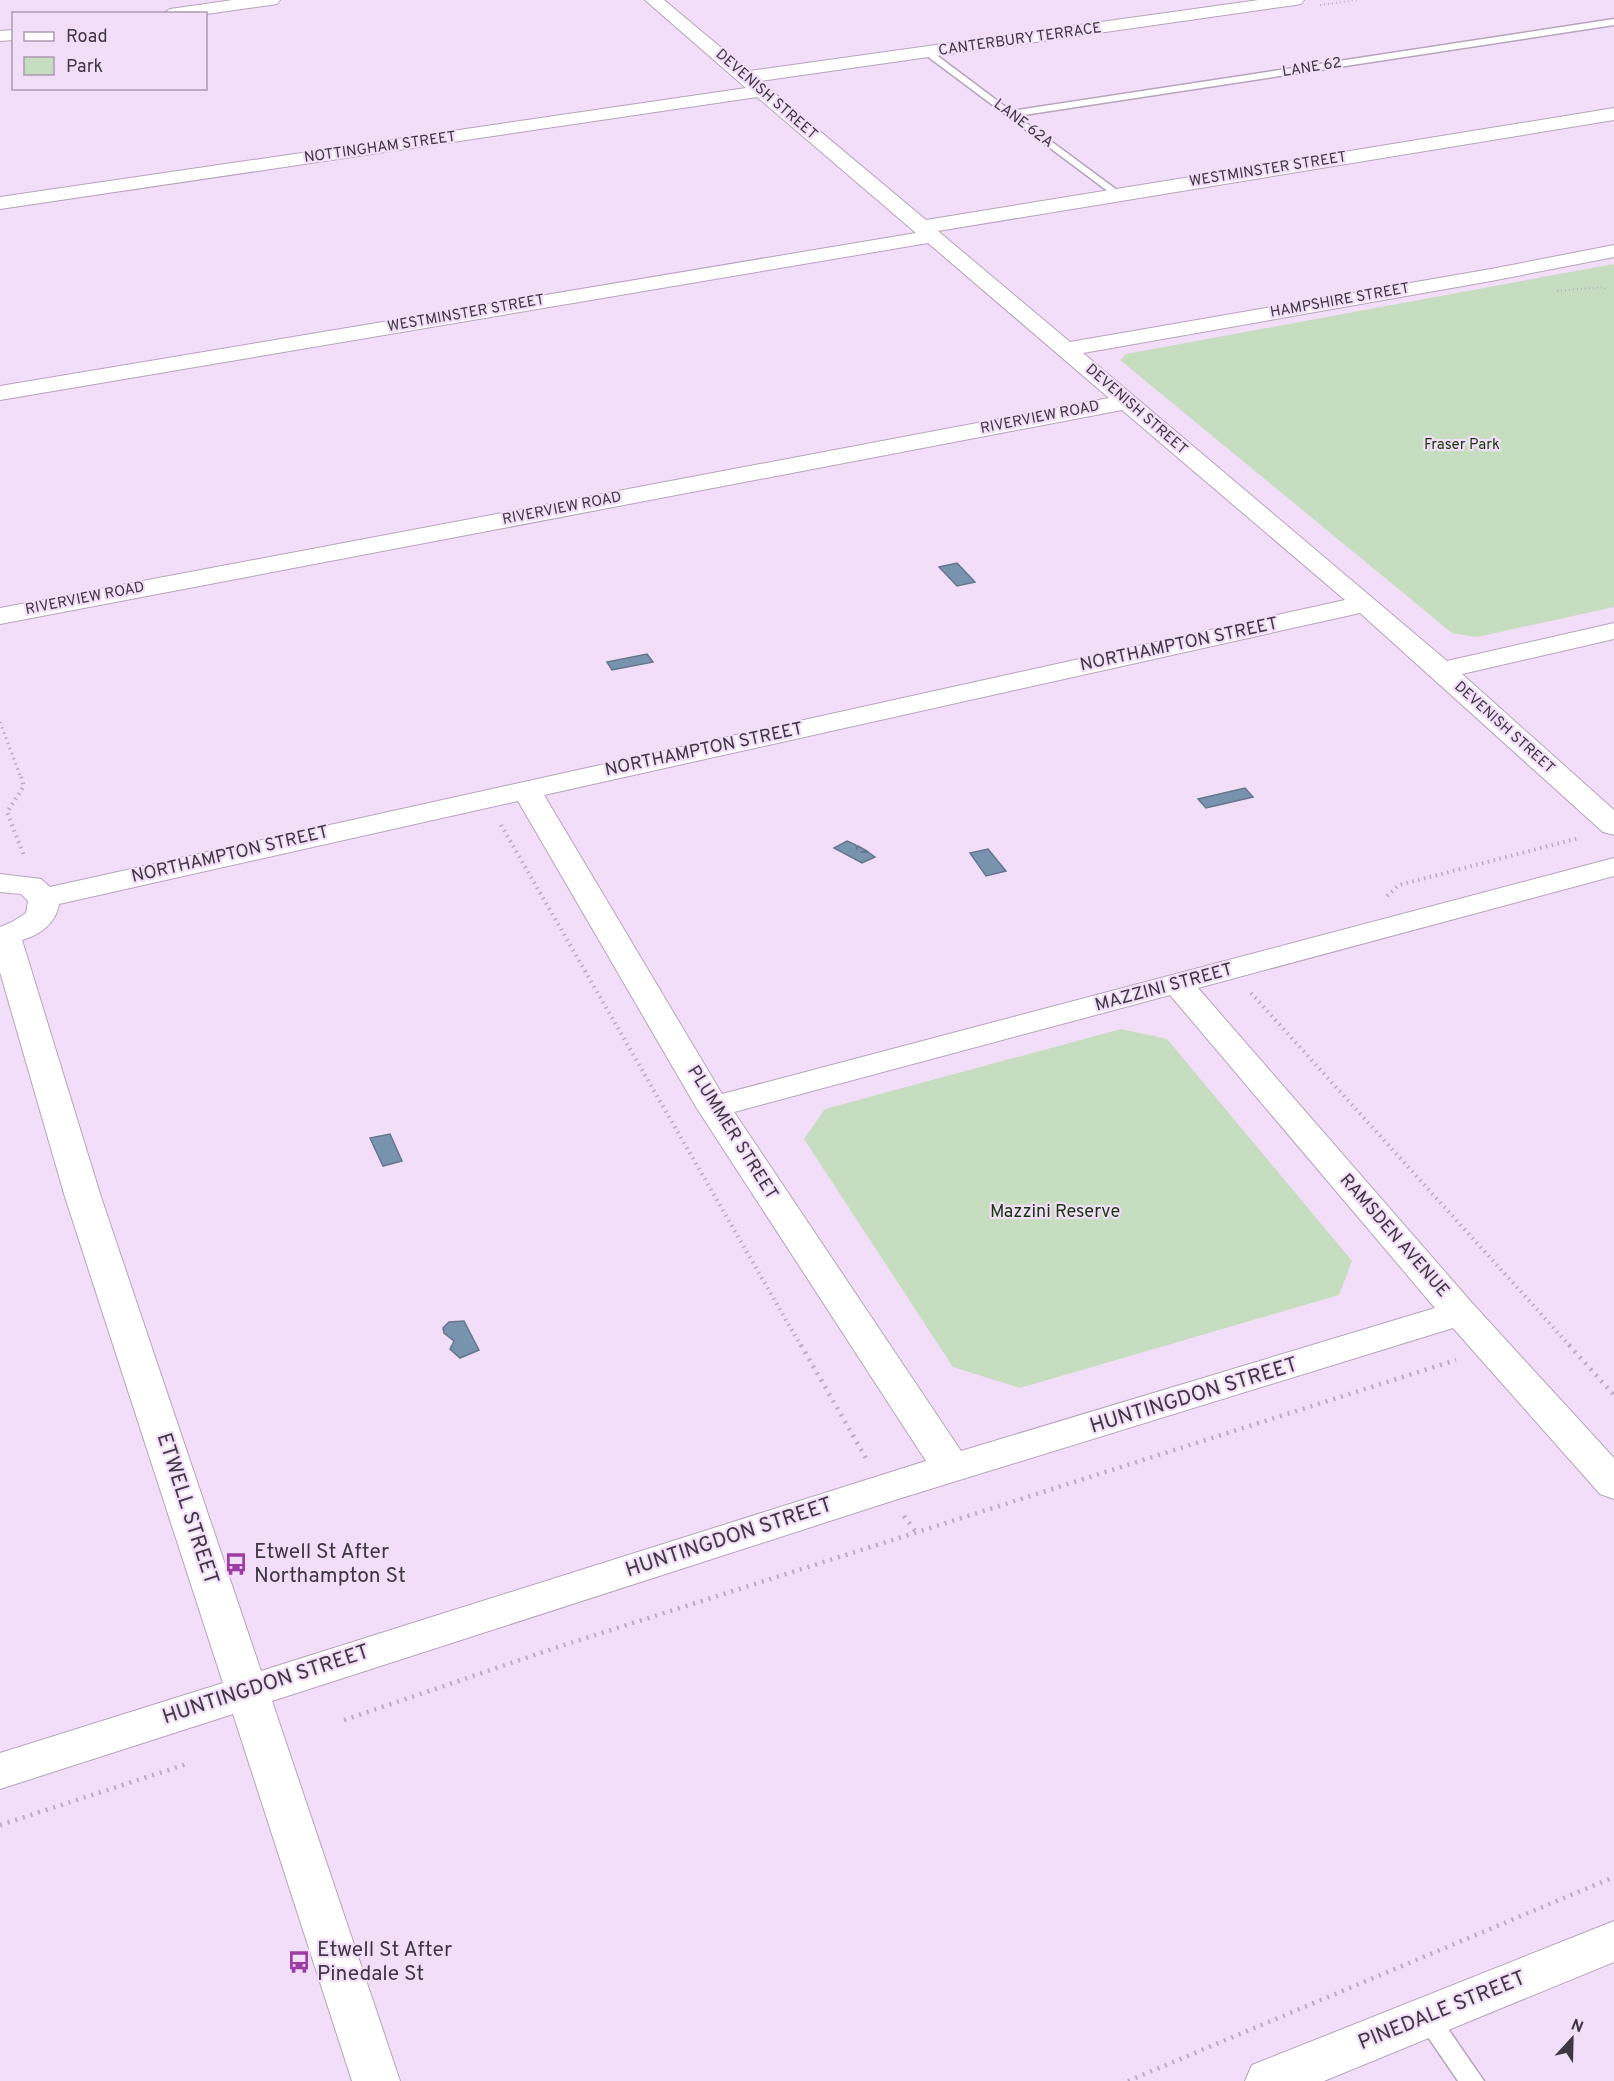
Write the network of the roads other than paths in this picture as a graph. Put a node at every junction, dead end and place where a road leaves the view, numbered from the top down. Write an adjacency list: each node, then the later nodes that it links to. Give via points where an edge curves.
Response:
1 (271, 0): 4 (street)
2 (654, 0): 7 (street, DEVENISH STREET)
3 (1303, 3): 6 (street, CANTERBURY TERRACE)
4 (184, 12)
5 (1614, 22): 8 (lane, LANE 62)
6 (928, 53): 7 (street, CANTERBURY TERRACE); 8 (lane, LANE 62A)
7 (753, 84): 11 (street, NOTTINGHAM STREET, via 385,148); 12 (street, DEVENISH STREET)
8 (1009, 114): 10 (lane, LANE 62A)
9 (1614, 114): 10 (street, WESTMINSTER STREET)
10 (1117, 195): 12 (street, WESTMINSTER STREET)
11 (0, 203)
12 (927, 231): 14 (street, DEVENISH STREET); 15 (street, WESTMINSTER STREET)
13 (1614, 251): 14 (street, HAMPSHIRE STREET)
14 (1066, 349): 16 (street, DEVENISH STREET)
15 (0, 393)
16 (1125, 402): 17 (street, DEVENISH STREET); 18 (street, RIVERVIEW ROAD)
17 (1365, 604): 20 (street, DEVENISH STREET); 21 (street, NORTHAMPTON STREET)
18 (0, 615)
19 (1614, 631): 20 (street)
20 (1441, 671): 22 (street, DEVENISH STREET)
21 (526, 789): 25 (street, NORTHAMPTON STREET); 28 (street, PLUMMER STREET)
22 (1614, 826)
23 (1614, 867): 27 (street, MAZZINI STREET)
24 (0, 883): 25 (street, via 30,886)
25 (44, 898): 26 (street, via 45,906 33,923)
26 (2, 935): 32 (street, ETWELL STREET, via 83,1197)
27 (1177, 984): 28 (street, MAZZINI STREET); 29 (street, RAMSDEN AVENUE)
28 (713, 1107): 30 (street, PLUMMER STREET)
29 (1460, 1313): 30 (street, HUNTINGDON STREET); 31 (street, RAMSDEN AVENUE)
30 (951, 1469): 32 (street, HUNTINGDON STREET)
31 (1614, 1484)
32 (247, 1691): 33 (street, HUNTINGDON STREET); 36 (street, ETWELL STREET)
33 (0, 1771)
34 (1614, 1941): 35 (street, PINEDALE STREET)
35 (1427, 2018): 37 (street, PINEDALE STREET); 38 (lane)
36 (376, 2081)
37 (1269, 2081)
38 (1472, 2081)

